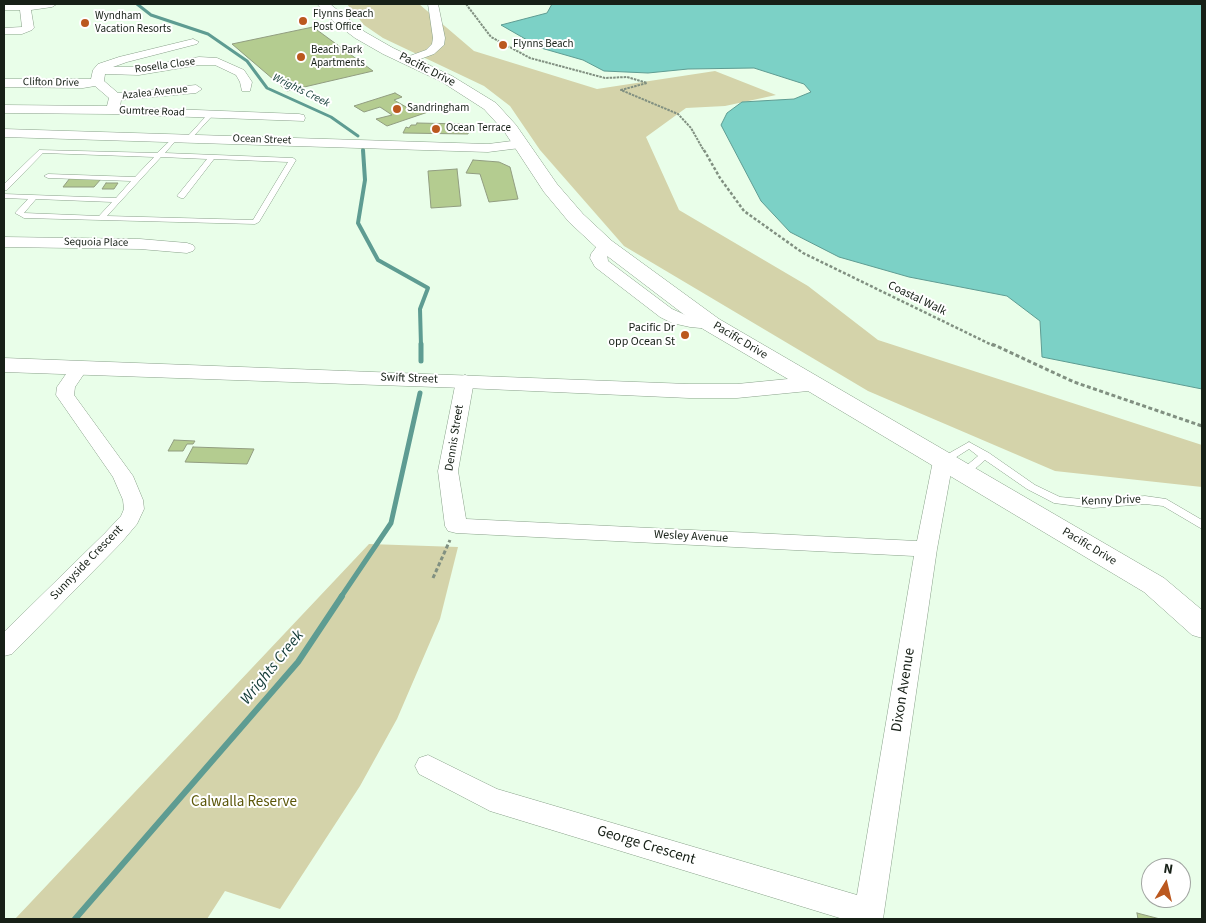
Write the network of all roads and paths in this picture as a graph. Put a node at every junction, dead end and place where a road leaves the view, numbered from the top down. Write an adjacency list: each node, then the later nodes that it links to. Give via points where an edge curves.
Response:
1 (52, 4): 6 (street)
2 (323, 4): 9 (street, Pacific Drive, via 360,34)
3 (432, 4): 9 (street, via 438,45 430,52)
4 (466, 4): 38 (path, Coastal Walk, via 491,37 530,58 605,78 627,78 646,83 621,90 678,114 691,128 744,211 803,253 1074,382)
5 (4, 7): 6 (street)
6 (25, 7): 7 (street, via 28,28)
7 (4, 32)
8 (193, 42): 10 (street, via 123,59)
9 (408, 60): 21 (street, Pacific Drive, via 447,79 490,106)
10 (99, 76): 11 (street, Clifton Drive, via 84,84); 12 (street, Rosella Close, via 199,61 217,62 240,74); 14 (street)
11 (4, 83)
12 (246, 88)
13 (196, 89): 14 (street, Azalea Avenue)
14 (114, 97): 16 (street, via 114,106)
15 (4, 109): 16 (street, Gumtree Road)
16 (110, 110): 17 (street, Gumtree Road)
17 (210, 115): 18 (street, Gumtree Road); 20 (lane)
18 (299, 118)
19 (4, 133): 20 (street, Ocean Street)
20 (182, 138): 21 (street, Ocean Street, via 488,148); 22 (lane)
21 (520, 144): 37 (street, Pacific Drive, via 550,188 605,245 711,324)
22 (160, 154): 23 (lane); 25 (lane); 26 (lane, via 41,151)
23 (210, 158): 28 (lane); 31 (lane, via 293,160 255,222)
24 (48, 176): 25 (lane)
25 (138, 179): 30 (lane)
26 (4, 188)
27 (4, 196): 29 (lane)
28 (181, 196)
29 (33, 198): 30 (lane); 31 (lane, via 19,213 24,216)
30 (118, 200): 31 (lane)
31 (102, 217)
32 (4, 242): 33 (street, Sequoia Place)
33 (187, 248)
34 (4, 365): 35 (street, Swift Street)
35 (80, 368): 36 (street, Swift Street); 46 (street, Sunnyside Crescent, via 66,387 65,395 123,476 134,509 130,520 113,538)
36 (465, 381): 37 (street, Swift Street, via 697,391); 42 (street, Dennis Street, via 448,471)
37 (813, 384): 40 (street, Pacific Drive)
38 (1202, 426)
39 (985, 455): 40 (lane); 40 (lane, Kenny Drive, via 968,445); 41 (lane, Kenny Drive, via 1031,487 1058,500 1093,504 1145,500 1166,503)
40 (954, 467): 43 (street, Dixon Avenue); 45 (street, Pacific Drive, via 1154,585)
41 (1202, 525)
42 (456, 526): 43 (street, Wesley Avenue); 44 (path)
43 (926, 548): 48 (street, Dixon Avenue)
44 (433, 578)
45 (1202, 627)
46 (5, 645)
47 (428, 766): 48 (street, George Crescent, via 490,799)
48 (869, 916)

